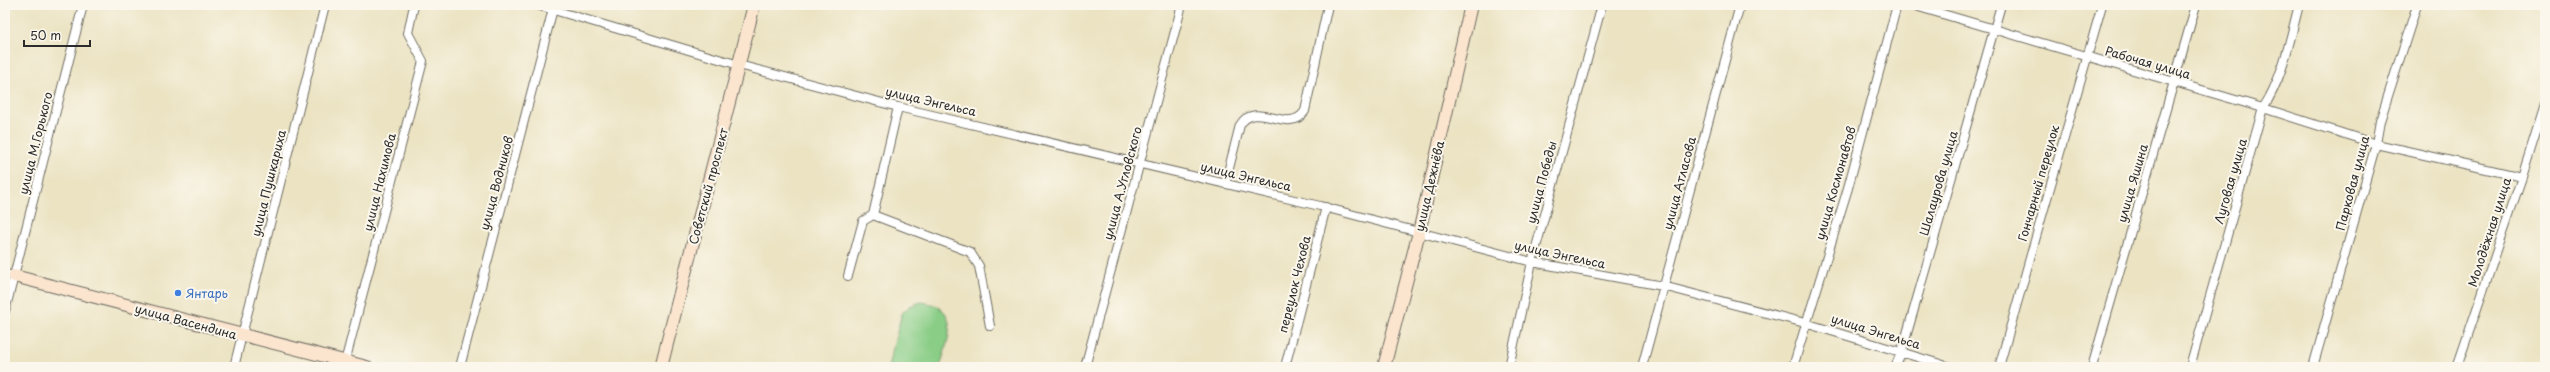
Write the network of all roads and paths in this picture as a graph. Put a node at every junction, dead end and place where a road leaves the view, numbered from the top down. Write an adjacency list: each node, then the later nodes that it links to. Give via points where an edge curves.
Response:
1 (83, 5): 34 (street, улица М.Горького)
2 (325, 5): 40 (street, улица Пушкариха)
3 (414, 5): 42 (street, улица Нахимова, via 408,33 422,61)
4 (537, 5): 18 (street, улица Энгельса)
5 (754, 5): 21 (main road, Советский проспект)
6 (1182, 5): 27 (street, улица А.Угловского)
7 (1328, 5): 29 (street, via 1305,111 1292,120 1255,114 1244,119 1240,125)
8 (1471, 5): 32 (main road, улица Дежнёва)
9 (1602, 5): 33 (street, улица Победы)
10 (1740, 5): 36 (street, улица Атласова)
11 (1897, 5): 38 (street, улица Космонавтов, via 1848,188)
12 (1912, 5): 19 (street, Рабочая улица)
13 (2001, 5): 19 (street, Шалаурова улица)
14 (2102, 5): 20 (street, Гончарный переулок)
15 (2196, 5): 22 (street, улица Яшина)
16 (2300, 5): 25 (street, Луговая улица, via 2270,98)
17 (2417, 5): 26 (street, Парковая улица, via 2380,121)
18 (554, 7): 21 (street, улица Энгельса); 45 (street, улица Водников)
19 (1994, 28): 20 (street, Рабочая улица); 41 (street, Шалаурова улица)
20 (2087, 56): 22 (street, Рабочая улица); 55 (street, Гончарный переулок)
21 (739, 64): 24 (street, улица Энгельса); 46 (main road, Советский проспект)
22 (2173, 81): 25 (street, Рабочая улица); 56 (street, улица Яшина)
23 (2545, 104): 28 (street)
24 (898, 107): 27 (street, улица Энгельса); 31 (street)
25 (2263, 108): 26 (street, Рабочая улица); 57 (street, Луговая улица)
26 (2376, 144): 28 (street, Молодёжная улица); 58 (street, Парковая улица)
27 (1140, 163): 29 (street, улица Энгельса); 47 (street, улица А.Угловского)
28 (2522, 177): 59 (street, Молодёжная улица)
29 (1224, 184): 30 (street, улица Энгельса)
30 (1326, 207): 32 (street, улица Энгельса); 48 (street, переулок Чехова)
31 (873, 215): 35 (street, via 863,221); 39 (street, via 970,252 979,266)
32 (1418, 232): 33 (street, улица Энгельса); 49 (main road, улица Дежнёва)
33 (1532, 262): 36 (street, улица Энгельса); 50 (street, улица Победы)
34 (9, 275): 37 (street, улица М.Горького); 40 (main road, улица Васендина)
35 (848, 276)
36 (1663, 286): 38 (street, улица Энгельса); 51 (street, улица Атласова)
37 (5, 311)
38 (1806, 323): 41 (street, улица Энгельса); 52 (street, улица Космонавтов)
39 (990, 326)
40 (242, 336): 42 (main road, улица Васендина); 43 (street, улица Пушкариха)
41 (1902, 351): 53 (street, Шалаурова улица); 54 (street, улица Энгельса)
42 (344, 364): 44 (main road, улица Васендина)
43 (234, 367)
44 (367, 367)
45 (460, 367)
46 (661, 367)
47 (1085, 367)
48 (1285, 367)
49 (1384, 367)
50 (1509, 367)
51 (1642, 367)
52 (1793, 367)
53 (1895, 367)
54 (1950, 367)
55 (1999, 367)
56 (2092, 367)
57 (2190, 367)
58 (2313, 367)
59 (2457, 367)

